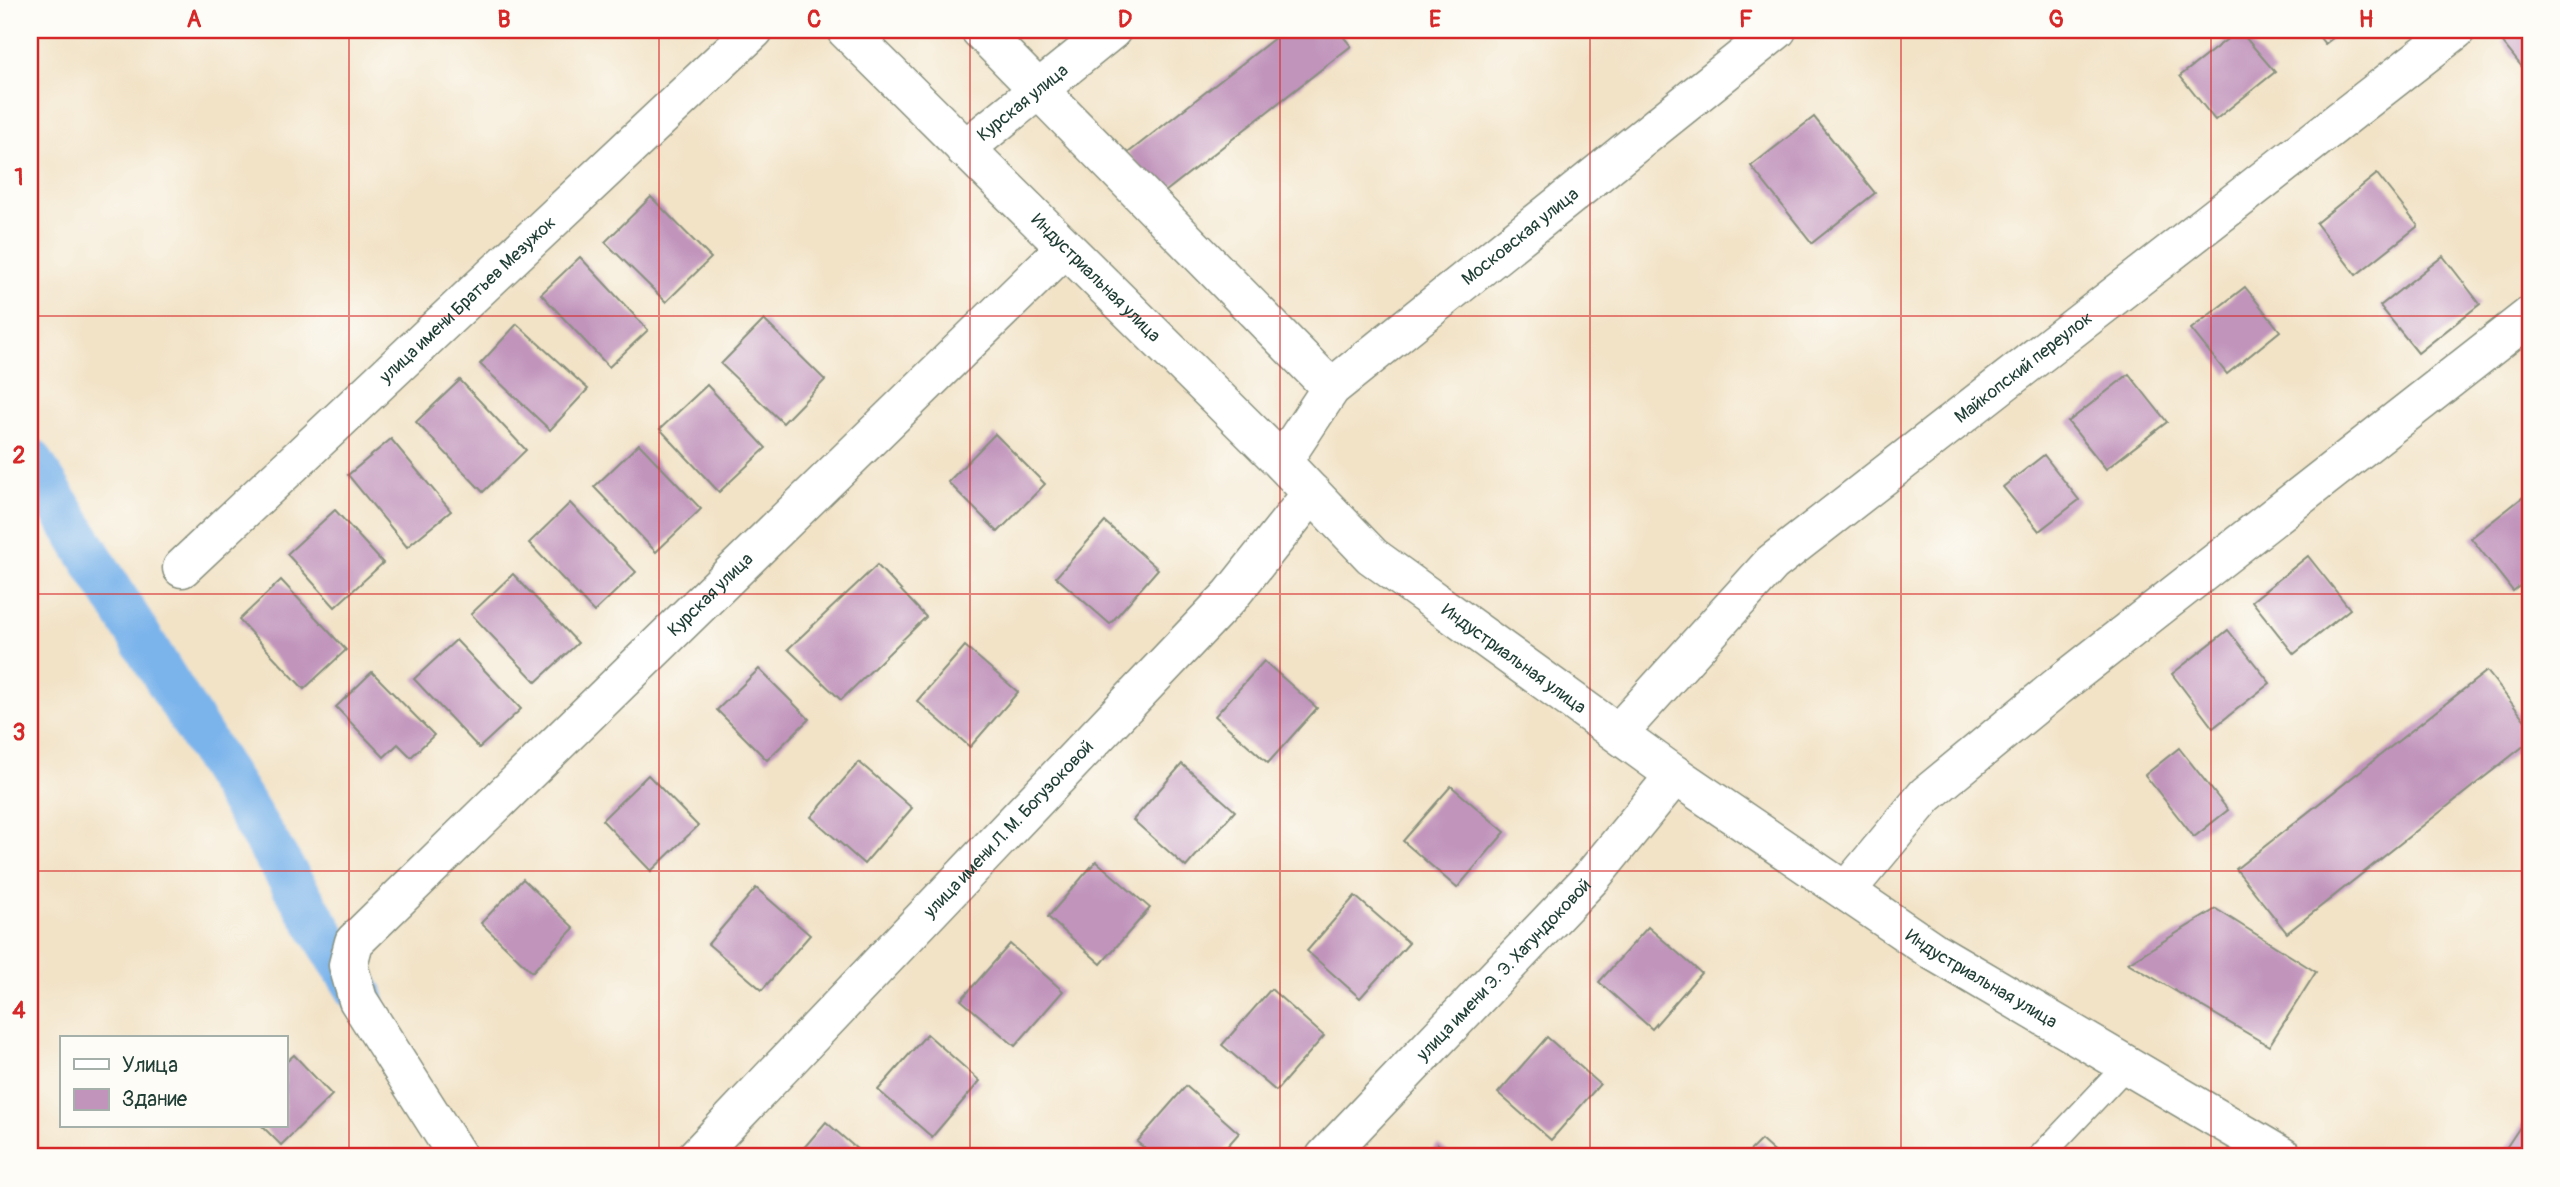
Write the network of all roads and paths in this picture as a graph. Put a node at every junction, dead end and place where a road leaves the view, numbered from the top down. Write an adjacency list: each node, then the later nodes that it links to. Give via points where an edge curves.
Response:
1 (754, 30): 14 (street, улица имени Братьев Мезужок)
2 (846, 30): 8 (street, Индустриальная улица)
3 (980, 30): 7 (street)
4 (1112, 30): 7 (street, Курская улица)
5 (1777, 30): 11 (street, Московская улица)
6 (2456, 30): 15 (street, Майкопский переулок, via 1772,563)
7 (1038, 90): 8 (street, Курская улица); 11 (street)
8 (965, 149): 9 (street, Индустриальная улица)
9 (1065, 248): 12 (street, Индустриальная улица); 19 (street, Курская улица, via 354,942 348,965 358,1000)
10 (2530, 316): 17 (street, via 1926,795)
11 (1331, 388): 12 (street, Московская улица)
12 (1282, 462): 13 (street, Индустриальная улица)
13 (1312, 493): 15 (street, Индустриальная улица, via 1372,556); 20 (street, улица имени Л. М. Богузоковой, via 1231,595)
14 (182, 568)
15 (1618, 733): 16 (street, Индустриальная улица)
16 (1675, 775): 17 (street, Индустриальная улица); 21 (street, улица имени Э. Э. Хагундоковой, via 1591,878)
17 (1846, 891): 18 (street, Индустриальная улица, via 1933,951)
18 (2127, 1065): 22 (lane); 23 (street, Индустриальная улица)
19 (458, 1157)
20 (696, 1157)
21 (1325, 1157)
22 (2040, 1157)
23 (2283, 1157)

